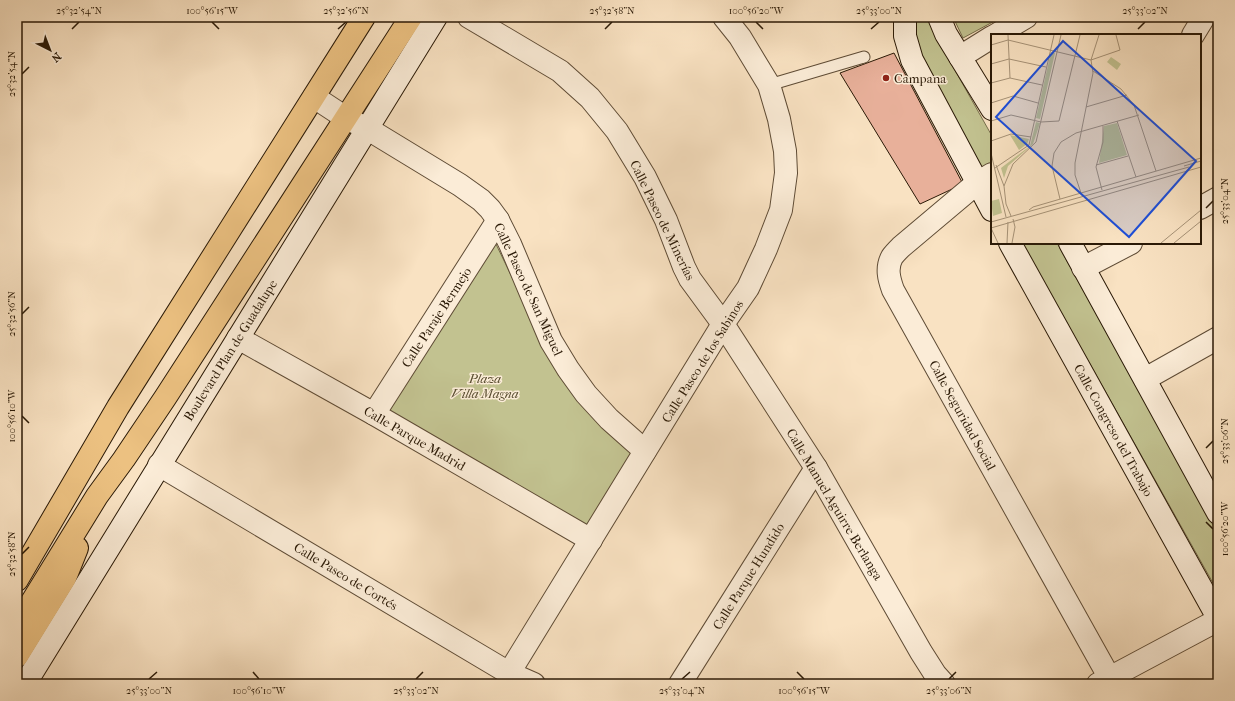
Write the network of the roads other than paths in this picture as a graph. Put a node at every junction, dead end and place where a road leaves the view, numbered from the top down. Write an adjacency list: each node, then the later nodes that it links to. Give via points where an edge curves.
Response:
1 (364, 17): 16 (main road)
2 (412, 17): 18 (main road, Boulevard Plan de Guadalupe)
3 (436, 17): 19 (street, Boulevard Plan de Guadalupe)
4 (468, 17): 29 (street, Calle Paseo de Minerías, via 560,71 590,98 617,131 645,177 690,279)
5 (724, 17): 15 (street, Calle Paseo de los Sabinos, via 740,37)
6 (905, 17): 20 (street, via 905,36 912,60)
7 (940, 17): 14 (street, via 946,34)
8 (1026, 17): 10 (street)
9 (1204, 17): 11 (street)
10 (998, 34)
11 (1194, 34)
12 (991, 38): 14 (street)
13 (864, 57): 15 (lane)
14 (960, 57): 17 (street)
15 (769, 85): 29 (street, Calle Paseo de los Sabinos, via 785,151 786,173 781,210 748,288)
16 (314, 96): 18 (street, Calle Paseo de San Miguel); 33 (main road)
17 (991, 107)
18 (346, 118): 19 (street, Calle Paseo de San Miguel); 39 (main road, Boulevard Plan de Guadalupe, via 165,398)
19 (368, 129): 24 (street, Calle Paseo de San Miguel, via 460,185 486,205); 30 (street, Boulevard Plan de Guadalupe)
20 (984, 178): 22 (street); 47 (street, Calle Seguridad Social, via 901,247 892,257 888,269 889,279)
21 (1218, 198): 23 (street)
22 (991, 206)
23 (1201, 207)
24 (498, 220): 34 (street, Calle Paraje Bermejo); 35 (street, Calle Paseo de San Miguel, via 550,341 586,394)
25 (1011, 244): 43 (street, Calle Congreso del Trabajo)
26 (1071, 244): 28 (street)
27 (1129, 244): 28 (street)
28 (1083, 268): 32 (street)
29 (723, 324): 35 (street, Calle Paseo de los Sabinos); 37 (street, Calle Manuel Aguirre Berlanga)
30 (238, 338): 34 (street, Calle Parque Madrid); 36 (street, Boulevard Plan de Guadalupe)
31 (1218, 338): 32 (street)
32 (1145, 379): 38 (street)
33 (118, 407): 39 (main road); 42 (main road)
34 (374, 414): 41 (street, Calle Parque Madrid)
35 (645, 451): 41 (street, Calle Paseo de los Sabinos)
36 (159, 465): 46 (street, Calle Paseo de Cortés); 48 (street, Boulevard Plan de Guadalupe)
37 (816, 468): 50 (street, Calle Parque Hundido); 51 (street, Calle Manuel Aguirre Berlanga, via 935,674)
38 (1212, 486): 40 (street)
39 (97, 496): 44 (main road, Boulevard Plan de Guadalupe); 45 (main road, via 65,578)
40 (1218, 513)
41 (591, 540): 46 (street, Calle Paseo de los Sabinos)
42 (17, 580)
43 (1218, 619): 47 (street)
44 (17, 626)
45 (17, 656)
46 (505, 678): 49 (street, Calle Paseo de Cortés)
47 (1107, 682)
48 (25, 684)
49 (534, 684)
50 (680, 684)
51 (944, 684)

